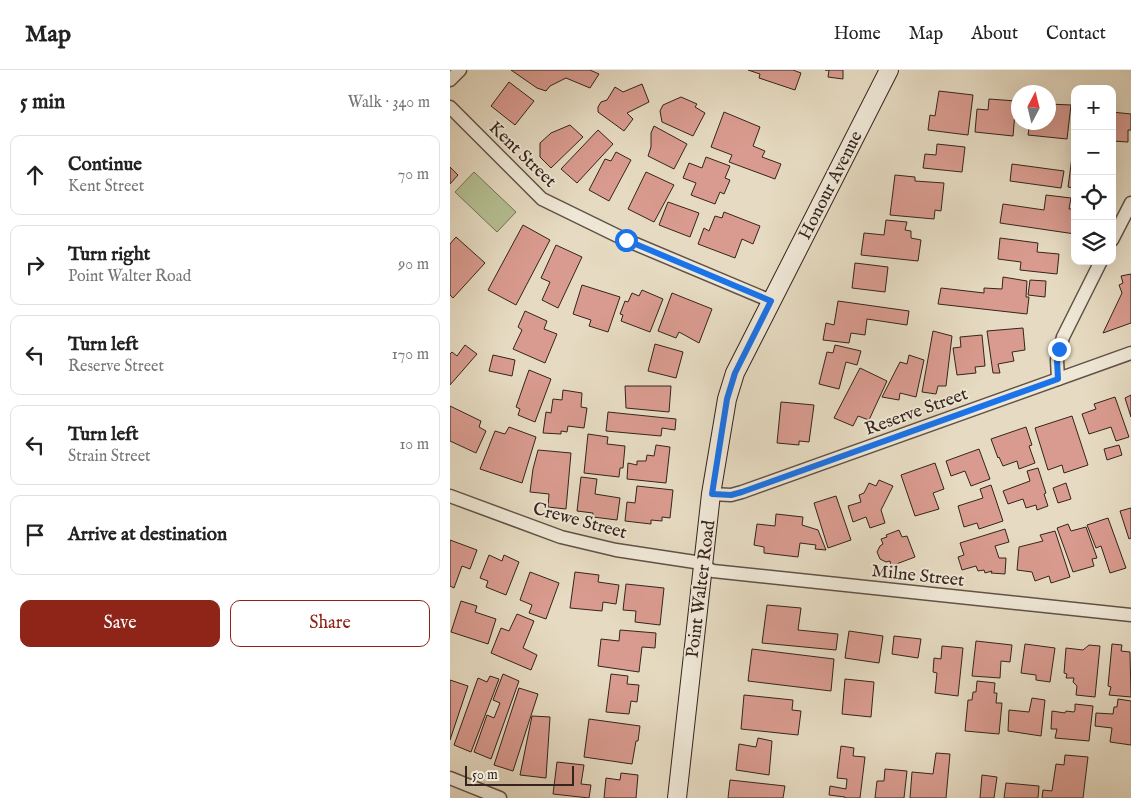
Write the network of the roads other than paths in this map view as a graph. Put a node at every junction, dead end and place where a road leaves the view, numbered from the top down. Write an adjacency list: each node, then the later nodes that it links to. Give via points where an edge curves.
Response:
1 (460, 70): 3 (street)
2 (889, 70): 8 (street, Honour Avenue)
3 (450, 80)
4 (450, 107): 8 (street, Kent Street, via 542,199 626,240)
5 (1131, 204): 6 (street)
6 (1116, 232)
7 (1099, 265): 10 (street, via 1062,337 1057,360)
8 (771, 301): 11 (street, Point Walter Road, via 735,373 727,399)
9 (1131, 353): 10 (street, Reserve Street)
10 (1058, 379): 11 (street, Reserve Street, via 742,492)
11 (712, 494): 13 (street, Point Walter Road)
12 (450, 496): 13 (street, Crewe Street, via 561,537)
13 (703, 566): 14 (street, Milne Street, via 713,571); 17 (street, Point Walter Road)
14 (1131, 615)
15 (450, 778): 16 (street)
16 (500, 798)
17 (677, 798)

